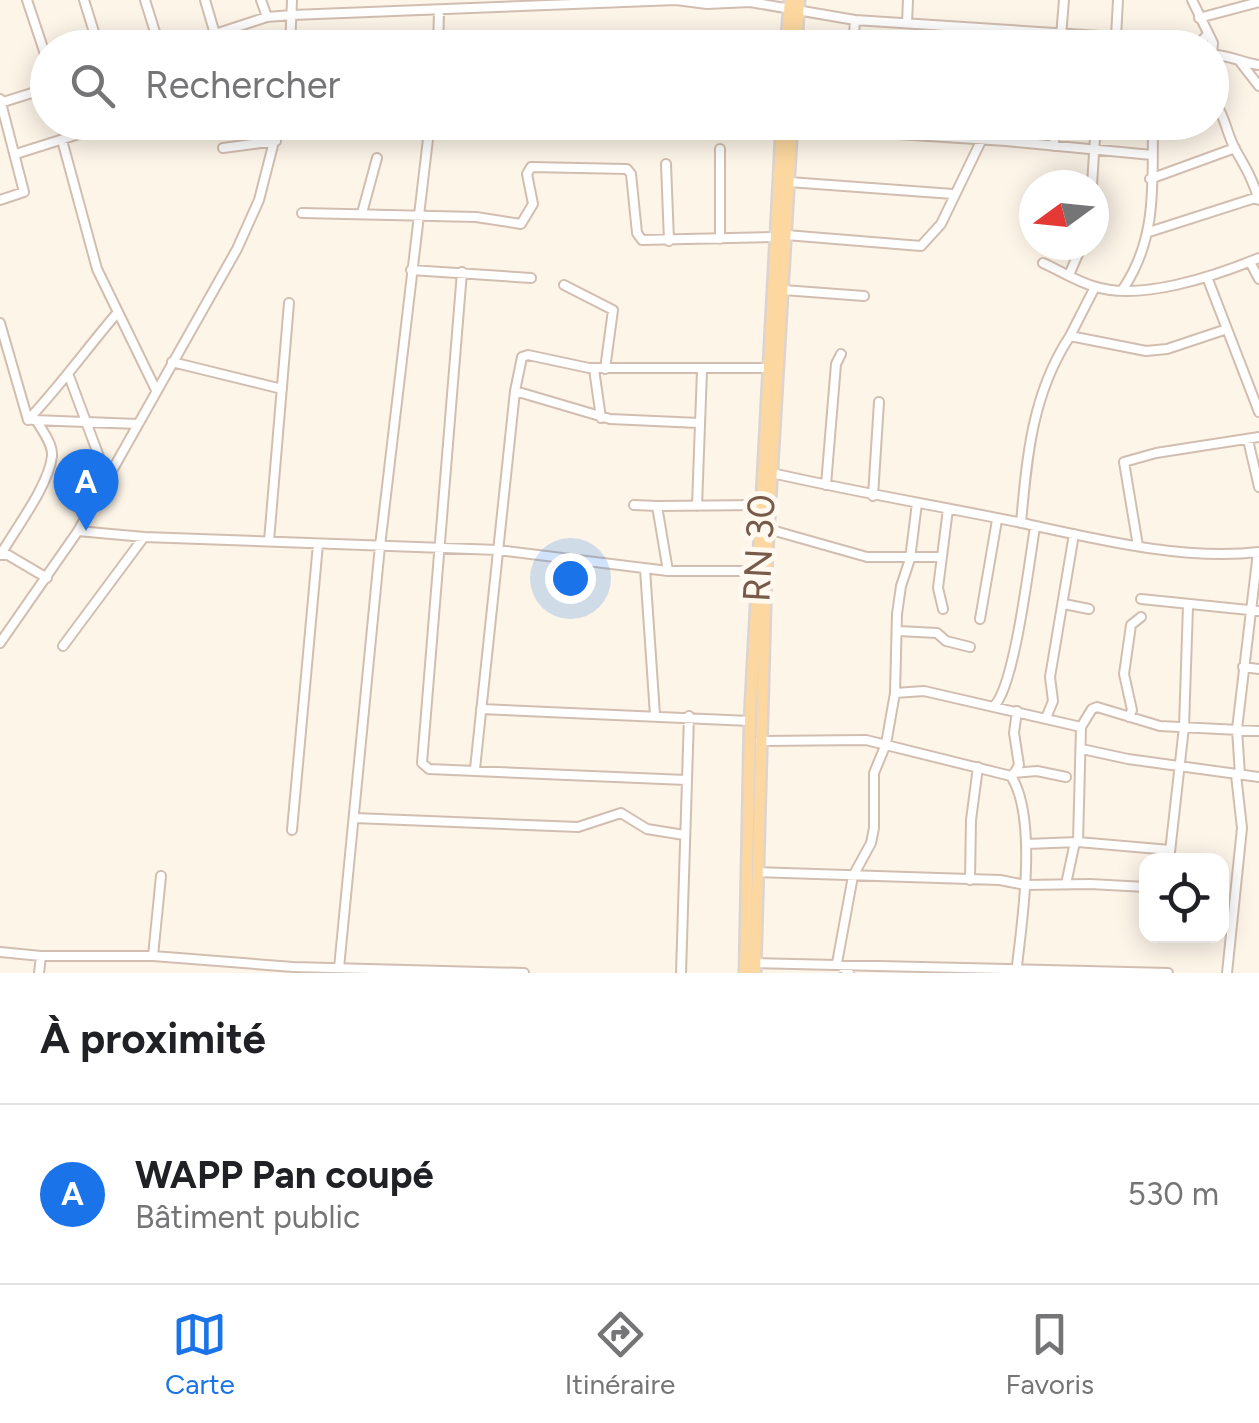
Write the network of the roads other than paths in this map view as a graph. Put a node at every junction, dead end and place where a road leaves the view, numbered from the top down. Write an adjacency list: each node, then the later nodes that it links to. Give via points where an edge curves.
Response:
1 (27, 0): 25 (street)
2 (84, 0): 26 (street)
3 (145, 0): 27 (street)
4 (205, 0): 28 (street)
5 (261, 0): 21 (street)
6 (292, 0): 20 (street)
7 (676, 0): 12 (street); 15 (street)
8 (908, 0): 24 (street)
9 (1064, 0): 34 (street)
10 (1118, 0): 35 (street)
11 (1192, 0): 22 (street)
12 (622, 1): 14 (street)
13 (510, 2): 14 (street); 17 (street)
14 (569, 2)
15 (726, 2): 18 (street)
16 (1259, 2): 22 (street)
17 (494, 3): 19 (street)
18 (794, 6): 23 (street)
19 (439, 11): 20 (street); 31 (street)
20 (292, 15): 21 (street); 30 (street)
21 (266, 17): 29 (street)
22 (1198, 18): 36 (street)
23 (855, 20): 24 (street); 32 (street)
24 (907, 23): 33 (street)
25 (37, 30)
26 (93, 30)
27 (154, 30)
28 (214, 30)
29 (227, 30)
30 (291, 30)
31 (438, 30)
32 (854, 30)
33 (999, 30)
34 (1061, 30)
35 (1116, 30)
36 (1206, 30)
37 (1229, 56): 38 (street)
38 (1242, 62): 39 (street); 40 (street)
39 (1259, 65)
40 (1259, 86)
41 (30, 93): 42 (street)
42 (0, 101): 69 (street, via 24,192)
43 (1229, 129): 57 (street)
44 (62, 140): 60 (street); 92 (street, via 96,269)
45 (428, 140): 72 (street)
46 (787, 140): 74 (main road, RN 30 / RN 30)
47 (788, 140): 66 (main road, RN 30)
48 (981, 140): 67 (street)
49 (994, 140): 54 (street)
50 (1054, 140): 55 (street)
51 (1095, 140): 59 (street)
52 (1153, 140): 61 (street)
53 (276, 141): 56 (street); 97 (street, via 248,227)
54 (1006, 141): 55 (street)
55 (1054, 146): 59 (street)
56 (223, 148)
57 (1235, 148): 65 (street); 68 (street)
58 (720, 149): 75 (street)
59 (1094, 150): 61 (street); 64 (street)
60 (19, 153)
61 (1152, 155): 65 (street)
62 (377, 158): 71 (street)
63 (666, 164): 76 (street)
64 (1093, 170)
65 (1150, 179): 73 (street)
66 (789, 182): 67 (street); 74 (main road, RN 30)
67 (953, 194): 74 (street, via 921,246)
68 (1258, 198): 73 (street)
69 (0, 200)
70 (302, 212): 71 (street)
71 (362, 213): 72 (street)
72 (417, 215): 76 (street, via 521,224 532,204 532,167 627,169 637,234); 80 (street)
73 (1149, 232): 88 (street)
74 (781, 236): 75 (street); 89 (main road, RN 30); 99 (main road, RN 30 / RN 30)
75 (720, 240): 76 (street)
76 (669, 242)
77 (1076, 260): 82 (street)
78 (1254, 260): 83 (street); 85 (street)
79 (1043, 263): 82 (street)
80 (411, 270): 81 (street); 138 (street)
81 (462, 272): 84 (street); 140 (street)
82 (1070, 275): 87 (street)
83 (1207, 276): 88 (street); 94 (street)
84 (532, 278)
85 (1259, 279)
86 (564, 285): 100 (street, via 614,311)
87 (1095, 288): 88 (street); 95 (street)
88 (1122, 289)
89 (783, 290): 90 (street); 118 (main road, RN 30)
90 (864, 296)
91 (289, 303): 105 (street)
92 (118, 312): 102 (street); 107 (street)
93 (0, 323): 112 (street)
94 (1227, 329): 95 (street, via 1146,352); 104 (street)
95 (1070, 336): 130 (street, via 1055,358 1030,430)
96 (841, 354): 120 (street)
97 (172, 362): 105 (street); 107 (street)
98 (594, 368): 100 (street); 108 (street, via 523,356); 111 (street)
99 (768, 368): 101 (street); 125 (main road, RN 30 / RN 30)
100 (605, 369): 101 (street)
101 (702, 370): 114 (street)
102 (69, 376): 112 (street); 113 (street)
103 (1259, 381): 104 (street)
104 (1248, 383): 106 (street); 110 (street)
105 (282, 389): 136 (street)
106 (1236, 389)
107 (156, 390): 115 (street)
108 (515, 391): 111 (street); 141 (street)
109 (879, 402): 122 (street)
110 (1259, 412)
111 (601, 418): 114 (street)
112 (32, 420): 113 (street); 143 (street, via 52,455)
113 (85, 422): 115 (street); 119 (street)
114 (700, 423): 127 (street)
115 (138, 424): 119 (street)
116 (1259, 438): 117 (street)
117 (1248, 440): 121 (street); 139 (street, via 1124,462)
118 (772, 473): 120 (street); 132 (main road, RN 30)
119 (107, 478): 133 (street)
120 (826, 485): 122 (street)
121 (1259, 487)
122 (874, 496): 123 (street)
123 (917, 503): 128 (street); 145 (street)
124 (634, 505): 126 (street)
125 (760, 505): 127 (street); 147 (main road, RN 30 / RN 30)
126 (657, 506): 127 (street); 148 (street)
127 (697, 506)
128 (948, 509): 129 (street); 144 (street)
129 (997, 520): 130 (street); 157 (street)
130 (1021, 523): 131 (street)
131 (1036, 527): 134 (street); 165 (street, via 1009,672)
132 (768, 529): 145 (street, via 867,557); 177 (main road, RN 30)
133 (78, 531): 135 (street); 149 (street)
134 (1074, 534): 139 (street); 151 (street)
135 (144, 537): 136 (street); 160 (street)
136 (268, 541): 137 (street)
137 (318, 544): 138 (street); 189 (street)
138 (380, 546): 140 (street); 188 (street)
139 (1138, 546): 142 (street)
140 (440, 548): 141 (street); 182 (street, via 422,763 430,769)
141 (498, 550): 146 (street); 166 (street)
142 (1259, 552): 155 (street)
143 (1, 554): 149 (street)
144 (940, 557): 145 (street); 154 (street)
145 (910, 559): 158 (street)
146 (645, 569): 148 (street); 168 (street)
147 (758, 570): 148 (street); 172 (main road, RN 30 / RN 30)
148 (668, 571)
149 (47, 578): 159 (street)
150 (1141, 599): 152 (street)
151 (1064, 604): 153 (street); 171 (street)
152 (1188, 606): 155 (street); 173 (street)
153 (1089, 608)
154 (944, 609)
155 (1256, 611): 162 (street)
156 (1140, 617): 170 (street, via 1131,625 1124,674)
157 (980, 619)
158 (898, 632): 161 (street, via 937,633); 164 (street)
159 (0, 643)
160 (63, 646)
161 (970, 647)
162 (1243, 667): 163 (street); 175 (street)
163 (1259, 669)
164 (895, 693): 165 (street, via 924,690); 178 (street)
165 (995, 706): 167 (street)
166 (481, 708): 168 (street); 182 (street)
167 (1018, 711): 171 (street); 183 (street, via 1019,766)
168 (655, 715): 169 (street)
169 (689, 716): 172 (street); 187 (street)
170 (1129, 717): 173 (street); 174 (street, via 1097,707)
171 (1046, 718): 174 (street)
172 (750, 721): 217 (main road, RN 30 / RN 30)
173 (1184, 727): 175 (street); 181 (street)
174 (1081, 728): 179 (street)
175 (1236, 730): 176 (street); 184 (street)
176 (1259, 731)
177 (760, 741): 178 (street, via 853,738); 195 (main road, RN 30)
178 (886, 744): 180 (street); 197 (street, via 874,773 871,843)
179 (1082, 749): 181 (street); 191 (street)
180 (978, 767): 183 (street); 198 (street)
181 (1181, 767): 184 (street); 193 (street)
182 (475, 769): 187 (street)
183 (1013, 774): 185 (street); 192 (street)
184 (1238, 775): 186 (street); 220 (street, via 1242,828)
185 (1066, 777)
186 (1259, 777)
187 (686, 780): 190 (street)
188 (354, 818): 190 (street, via 578,827 620,813 647,829); 207 (street)
189 (292, 830)
190 (684, 835): 216 (street)
191 (1076, 842): 192 (street); 193 (street); 199 (street)
192 (1026, 844): 200 (street)
193 (1170, 850): 194 (street)
194 (1170, 853)
195 (758, 872): 197 (street); 208 (main road, RN 30)
196 (161, 876): 204 (street)
197 (853, 876): 198 (street); 206 (street)
198 (970, 880): 200 (street)
199 (1066, 884): 200 (street); 201 (street)
200 (1025, 886): 210 (street)
201 (1139, 887)
202 (0, 952): 203 (street)
203 (41, 956): 204 (street); 213 (street)
204 (153, 956): 205 (street)
205 (201, 959): 209 (street); 214 (street)
206 (836, 963): 208 (street); 210 (street); 218 (street)
207 (339, 968): 209 (street); 215 (street)
208 (755, 968)
209 (293, 970)
210 (1016, 971): 211 (street)
211 (1102, 972): 212 (street)
212 (1144, 972): 219 (street)
213 (40, 973)
214 (200, 973)
215 (524, 973)
216 (682, 973)
217 (745, 973)
218 (849, 973)
219 (1168, 973)
220 (1228, 973)

